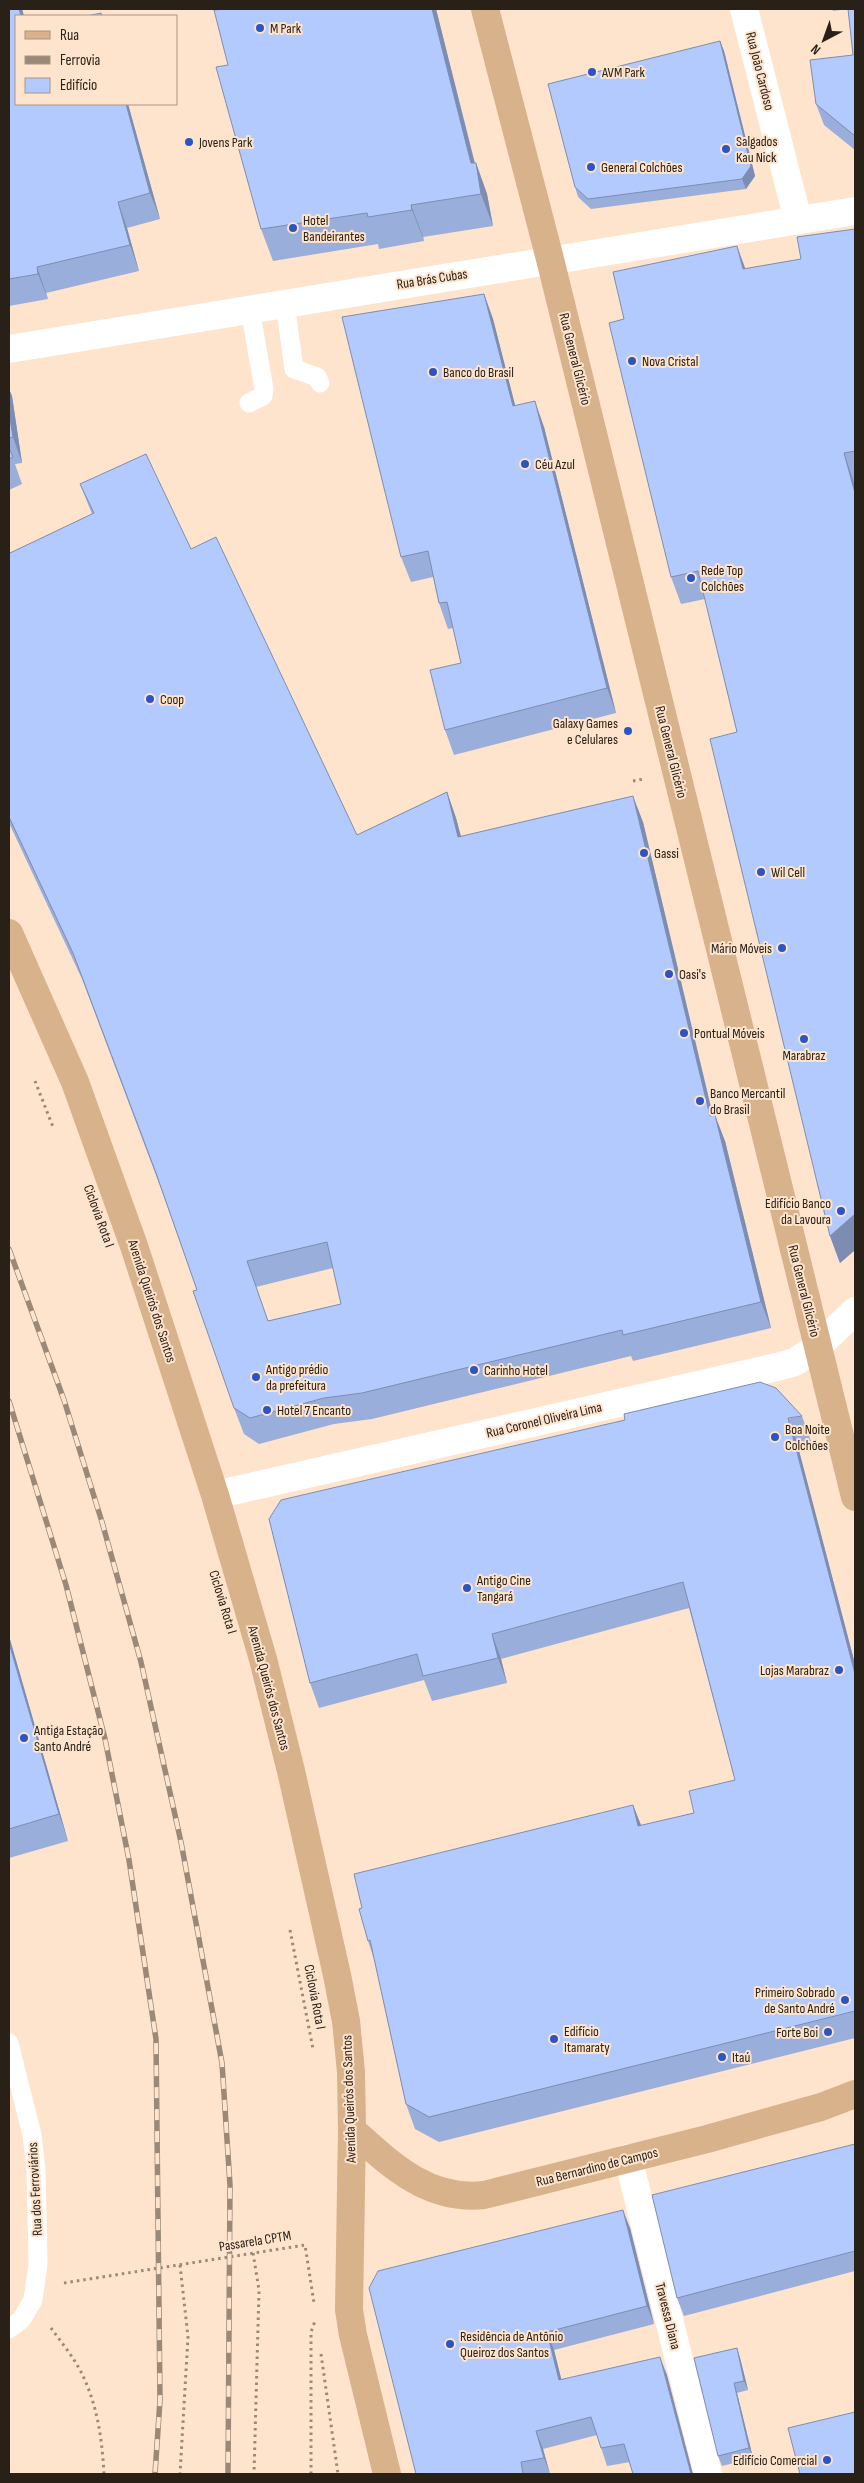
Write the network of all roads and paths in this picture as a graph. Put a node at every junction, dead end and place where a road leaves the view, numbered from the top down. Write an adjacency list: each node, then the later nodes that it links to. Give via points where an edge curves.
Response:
1 (485, 9): 5 (main road, Rua General Glicério)
2 (744, 9): 4 (street, Rua João Cardoso)
3 (855, 211): 4 (street, Rua Brás Cubas)
4 (798, 220): 5 (street, Rua Brás Cubas)
5 (550, 259): 6 (street, Rua Brás Cubas); 15 (main road, Rua General Glicério)
6 (285, 303): 7 (street, Rua Brás Cubas); 9 (lane, via 294,369 317,377)
7 (250, 309): 8 (street, Rua Brás Cubas); 10 (lane, via 264,389 263,396)
8 (9, 349)
9 (320, 383)
10 (249, 403)
11 (9, 933): 16 (main road, Avenida Queirós dos Santos, via 75,1082 111,1177)
12 (34, 1077): 13 (path)
13 (54, 1130)
14 (855, 1311): 15 (street, Rua Coronel Oliveira Lima)
15 (817, 1347): 16 (street, Rua Coronel Oliveira Lima, via 795,1362); 17 (main road, Rua General Glicério)
16 (215, 1496): 22 (main road, Avenida Queirós dos Santos, via 263,1659 337,1975 347,2030)
17 (855, 1497)
18 (288, 1920): 20 (path, Ciclovia Rota I)
19 (9, 2043): 27 (lane, Rua dos Ferroviários, via 30,2126 36,2169 38,2264)
20 (313, 2051)
21 (855, 2094): 23 (main road, Rua Bernardino de Campos, via 800,2114)
22 (352, 2130): 23 (main road, Rua Bernardino de Campos, via 407,2175 428,2187 453,2195 484,2195); 37 (main road, Avenida Queirós dos Santos, via 349,2310)
23 (628, 2158): 38 (street, Travessa Diana)
24 (253, 2253): 25 (path, Passarela CPTM); 29 (path, Passarela CPTM, via 306,2245); 34 (path, via 260,2290)
25 (180, 2265): 26 (path, Passarela CPTM); 33 (path, via 188,2337)
26 (56, 2284)
27 (33, 2300): 28 (lane, Rua dos Ferroviários, via 21,2320); 32 (path, via 83,2375 99,2420)
28 (9, 2329)
29 (318, 2331)
30 (311, 2345): 35 (path)
31 (320, 2350): 36 (path)
32 (104, 2474)
33 (180, 2474)
34 (254, 2474)
35 (311, 2474)
36 (338, 2474)
37 (387, 2474)
38 (708, 2474)

